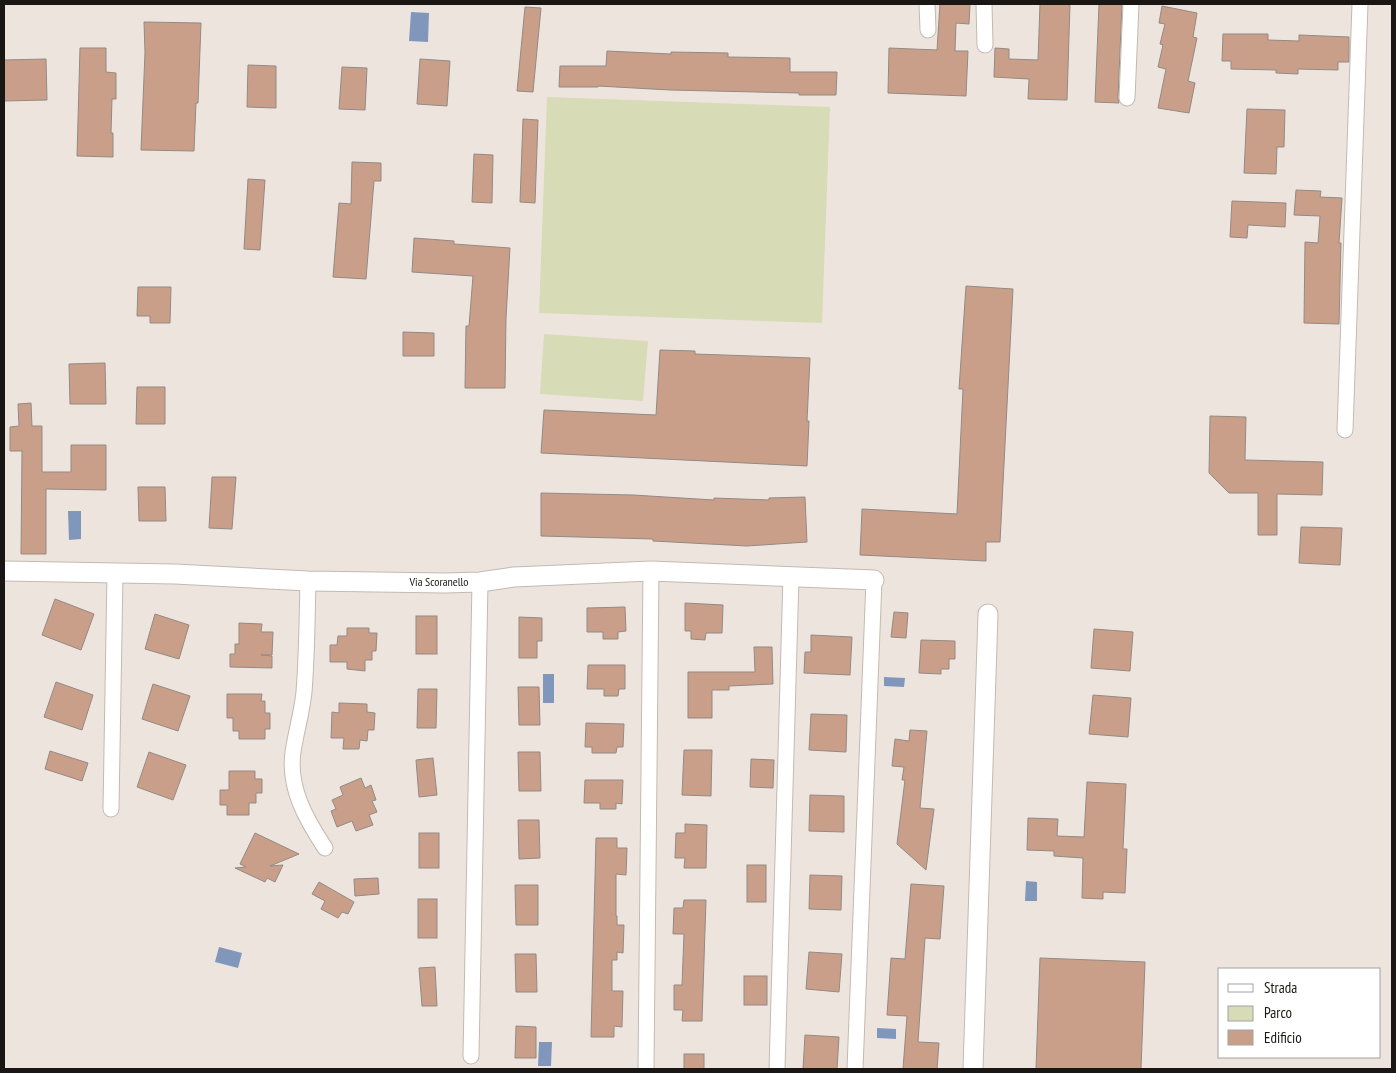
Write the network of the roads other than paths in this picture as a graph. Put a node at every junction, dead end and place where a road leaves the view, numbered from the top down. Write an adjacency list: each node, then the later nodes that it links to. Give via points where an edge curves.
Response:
1 (927, 4): 5 (street)
2 (984, 4): 6 (street)
3 (1131, 4): 7 (street)
4 (1360, 4): 8 (street)
5 (928, 30)
6 (985, 45)
7 (1127, 98)
8 (1345, 430)
9 (4, 571): 11 (street, Via Scoranello)
10 (651, 571): 12 (street, Via Scoranello); 15 (street, Via Scoranello, via 514,577); 20 (street)
11 (115, 573): 14 (street, Via Scoranello); 17 (street)
12 (791, 576): 13 (street, Via Scoranello); 21 (street)
13 (874, 580): 22 (street)
14 (308, 581): 15 (street, Via Scoranello); 18 (street, via 305,677 292,766 300,805)
15 (480, 582): 19 (street)
16 (988, 614): 23 (street)
17 (111, 809)
18 (325, 848)
19 (471, 1056)
20 (646, 1069)
21 (777, 1069)
22 (855, 1069)
23 (973, 1069)

